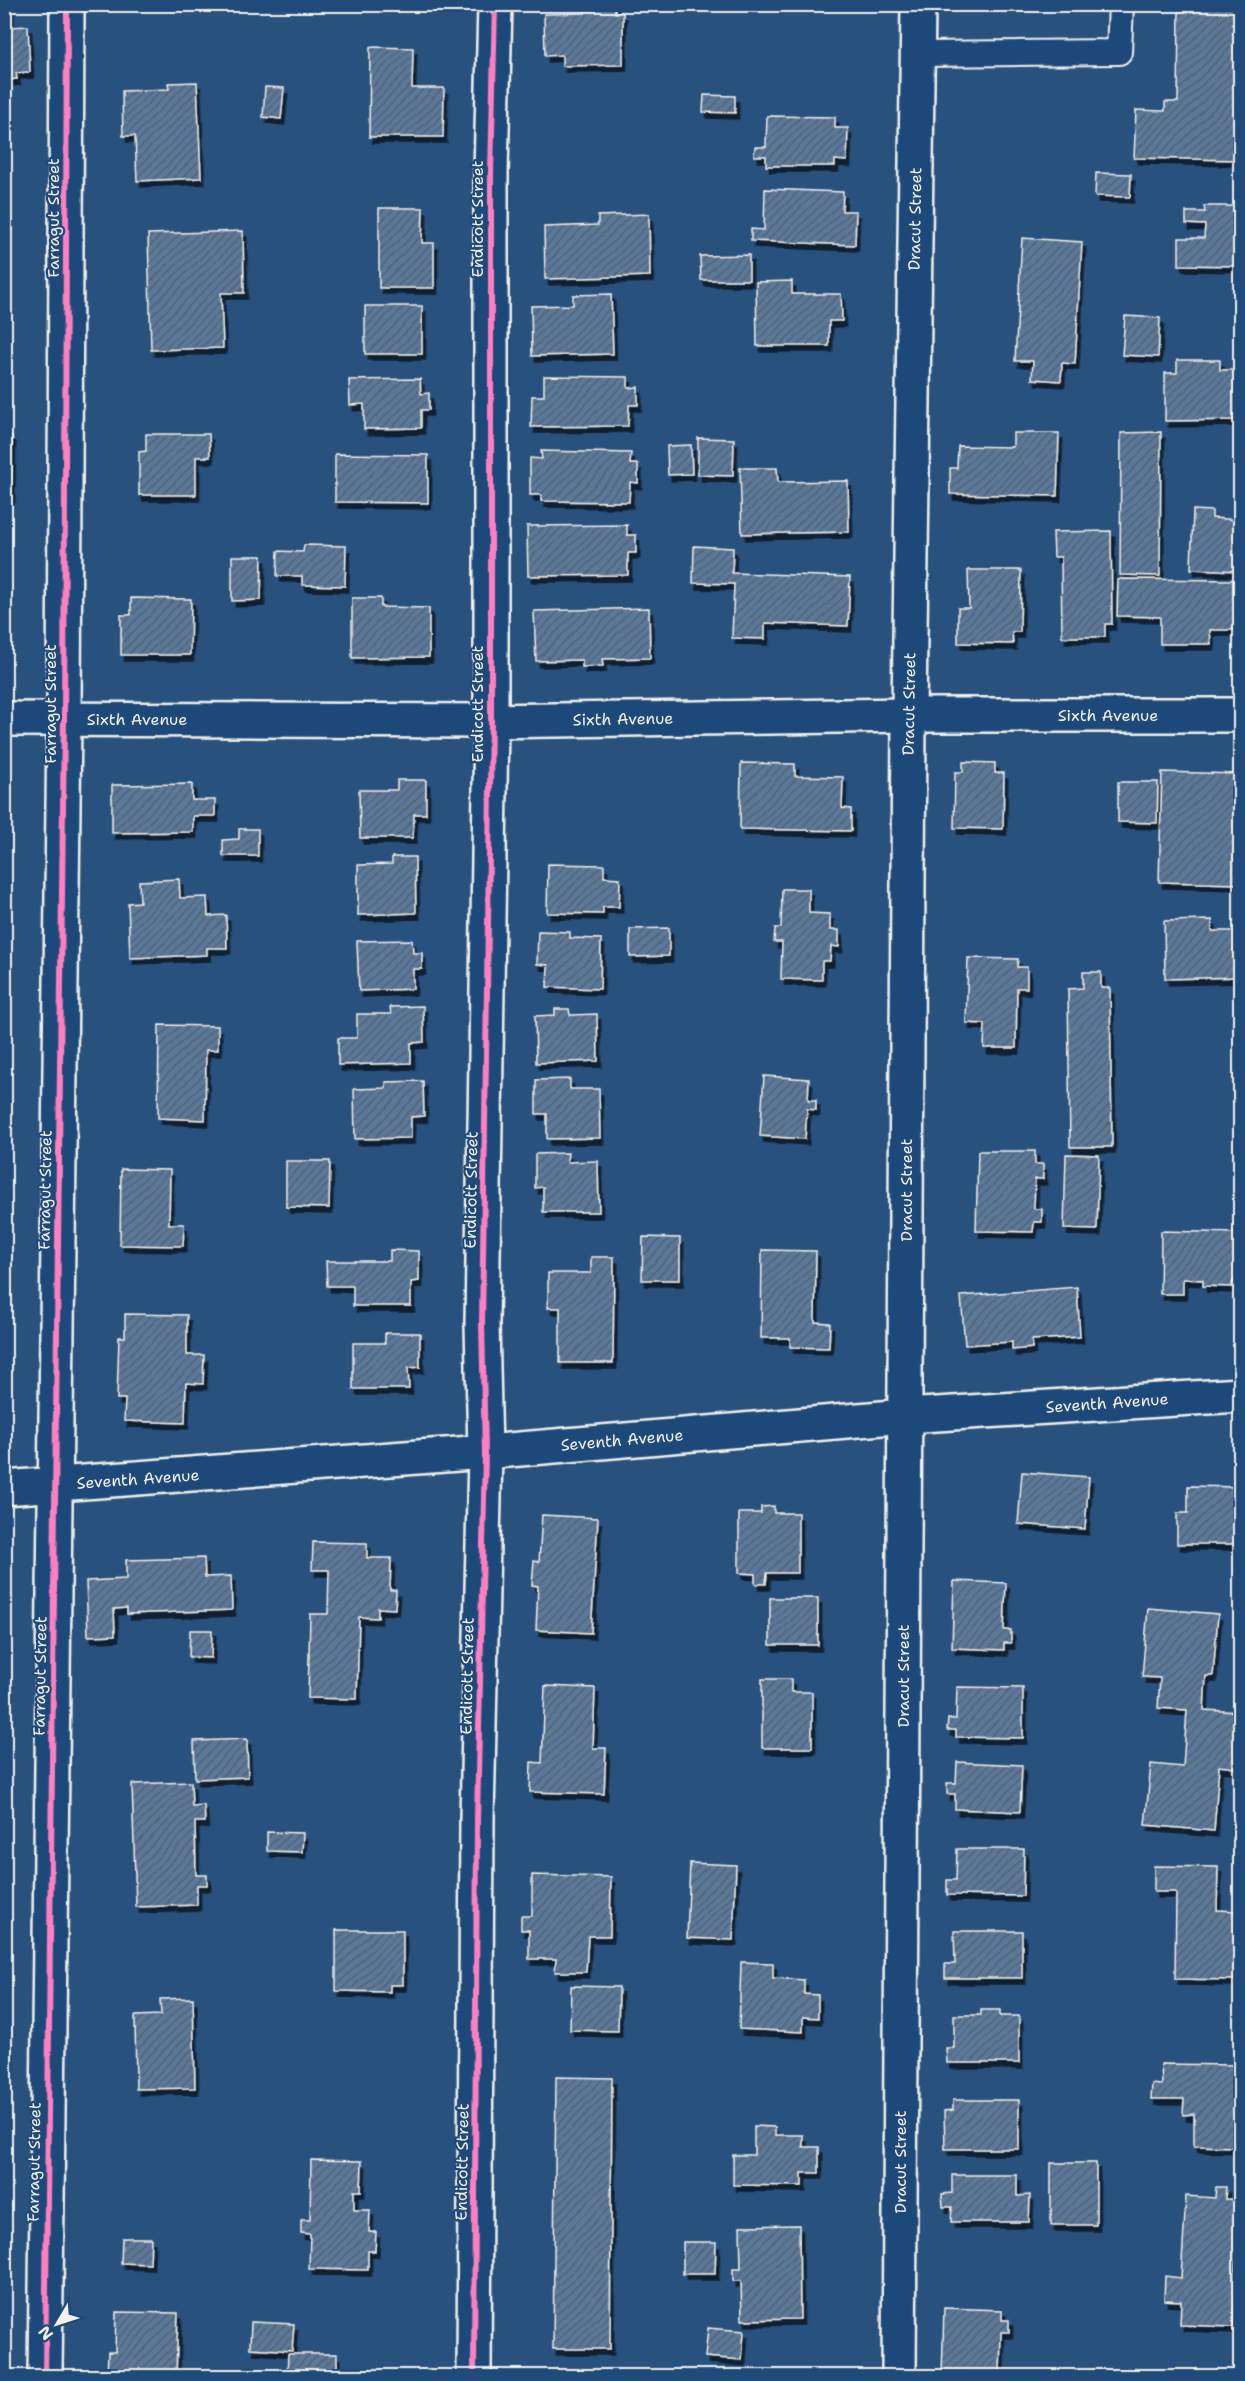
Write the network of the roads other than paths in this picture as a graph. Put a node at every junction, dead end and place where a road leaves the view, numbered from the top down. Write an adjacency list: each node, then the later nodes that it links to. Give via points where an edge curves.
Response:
1 (67, 4): 9 (street, Farragut Street)
2 (495, 4): 10 (street, Endicott Street, via 490,173)
3 (918, 4): 5 (street, Dracut Street)
4 (1121, 4): 5 (lane, via 1119,52)
5 (917, 54): 7 (street, Dracut Street)
6 (1240, 714): 7 (street, Sixth Avenue)
7 (909, 715): 10 (street, Sixth Avenue); 12 (street, Dracut Street)
8 (4, 719): 9 (street, Sixth Avenue)
9 (64, 719): 10 (street, Sixth Avenue); 14 (street, Farragut Street)
10 (491, 721): 13 (street, Endicott Street, via 482,1324)
11 (1240, 1395): 12 (street, Seventh Avenue)
12 (905, 1416): 13 (street, Seventh Avenue); 18 (street, Dracut Street)
13 (485, 1452): 14 (street, Seventh Avenue); 17 (street, Endicott Street, via 477,1819)
14 (56, 1485): 15 (street, Seventh Avenue); 16 (street, Farragut Street)
15 (4, 1488)
16 (45, 2376)
17 (474, 2376)
18 (899, 2376)

